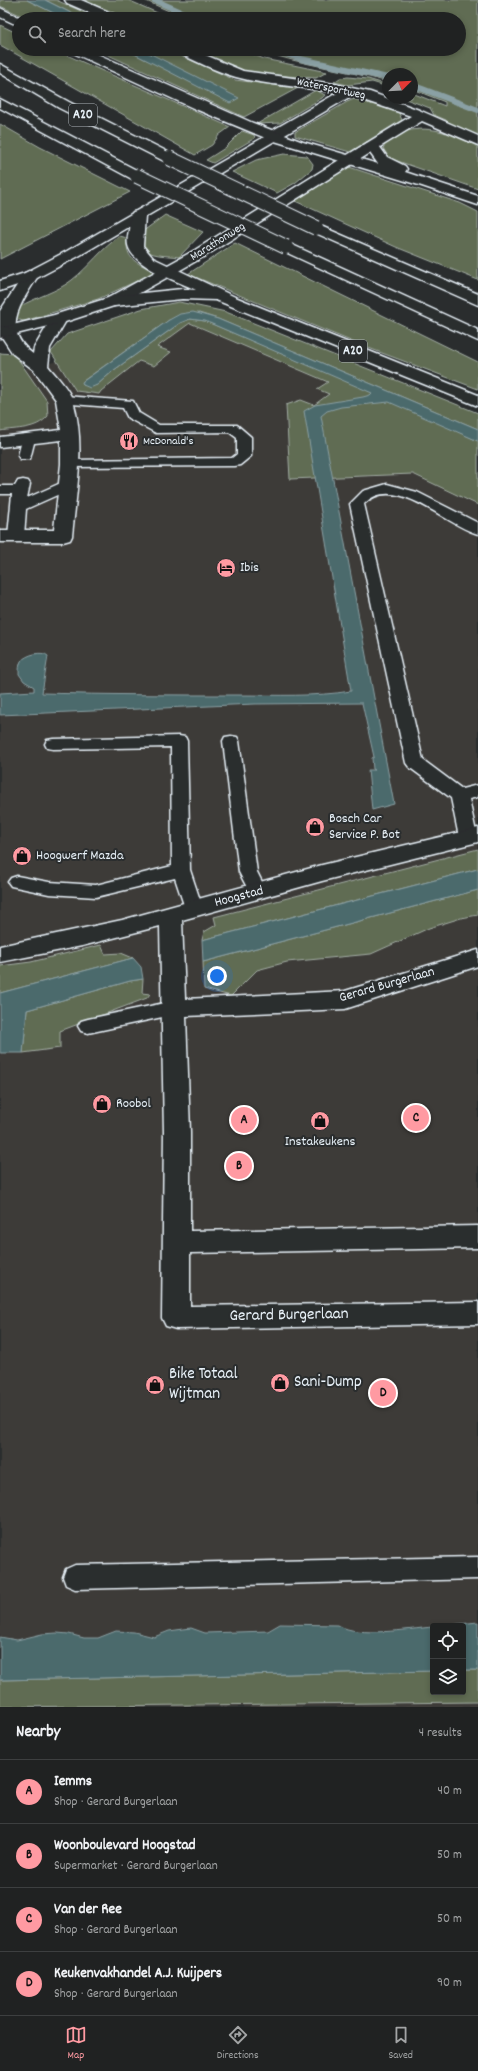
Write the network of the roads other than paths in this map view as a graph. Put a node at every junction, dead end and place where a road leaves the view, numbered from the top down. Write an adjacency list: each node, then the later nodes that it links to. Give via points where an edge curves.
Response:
1 (71, 0): 3 (main road)
2 (0, 12): 4 (main road)
3 (98, 12)
4 (12, 18)
5 (91, 56): 11 (main road)
6 (198, 56): 8 (main road, Watersportweg, via 240,74)
7 (0, 68): 22 (main road, A20, bridge, via 64,105 169,158 316,228)
8 (349, 91): 10 (main road, Watersportweg); 11 (main road)
9 (0, 103): 26 (main road, A20, bridge, via 137,176)
10 (421, 116): 12 (main road, Watersportweg); 13 (main road, Marathonweg)
11 (273, 136): 14 (main road); 17 (main road)
12 (478, 141)
13 (372, 146): 14 (main road, Marathonweg); 15 (main road, via 382,160)
14 (349, 160): 15 (main road); 18 (main road, Marathonweg)
15 (421, 180): 16 (main road)
16 (478, 200)
17 (138, 215): 18 (main road, via 134,245 138,254); 19 (main road)
18 (169, 271): 21 (main road, A20); 23 (main road, Marathonweg)
19 (30, 276): 20 (main road); 25 (main road, via 8,311)
20 (0, 286)
21 (229, 300): 23 (main road, via 206,295 182,294); 29 (main road, A20)
22 (478, 300)
23 (114, 301): 24 (main road, Marathonweg)
24 (59, 319): 25 (main road, Marathonweg); 27 (main road, via 42,348)
25 (2, 332): 27 (main road, via 19,351)
26 (478, 336)
27 (40, 366): 28 (main road)
28 (64, 400): 30 (main road); 34 (lane, via 128,404 133,415 156,429 232,428 244,437 244,456 235,462)
29 (478, 401)
30 (70, 434): 31 (main road); 34 (main road)
31 (28, 440): 32 (main road); 33 (lane)
32 (0, 442)
33 (25, 456)
34 (70, 464): 35 (main road)
35 (68, 485): 37 (lane); 39 (main road, via 63,536)
36 (0, 490): 37 (lane, via 21,487)
37 (19, 507): 39 (lane)
38 (478, 529): 43 (lane, via 409,494 392,489 372,491 363,496 358,504 415,763)
39 (8, 536)
40 (231, 741): 47 (lane, via 248,872)
41 (53, 744): 45 (lane, via 179,741)
42 (478, 791): 43 (lane)
43 (460, 795): 44 (lane)
44 (473, 836): 47 (main road, Hoogstad)
45 (181, 870): 46 (lane, via 96,891 49,888); 48 (lane)
46 (17, 882)
47 (258, 892): 48 (main road, Hoogstad)
48 (194, 909): 49 (main road, Hoogstad)
49 (171, 916): 50 (main road, Hoogstad, via 69,941); 52 (main road, Gerard Burgerlaan)
50 (0, 954)
51 (478, 958): 52 (main road, Gerard Burgerlaan, via 345,1000)
52 (174, 1008): 53 (lane); 55 (main road, Gerard Burgerlaan)
53 (88, 1026)
54 (478, 1237): 55 (main road)
55 (176, 1242): 56 (main road, Gerard Burgerlaan, via 176,1318)
56 (478, 1313)
57 (478, 1568): 58 (lane)
58 (75, 1577)

